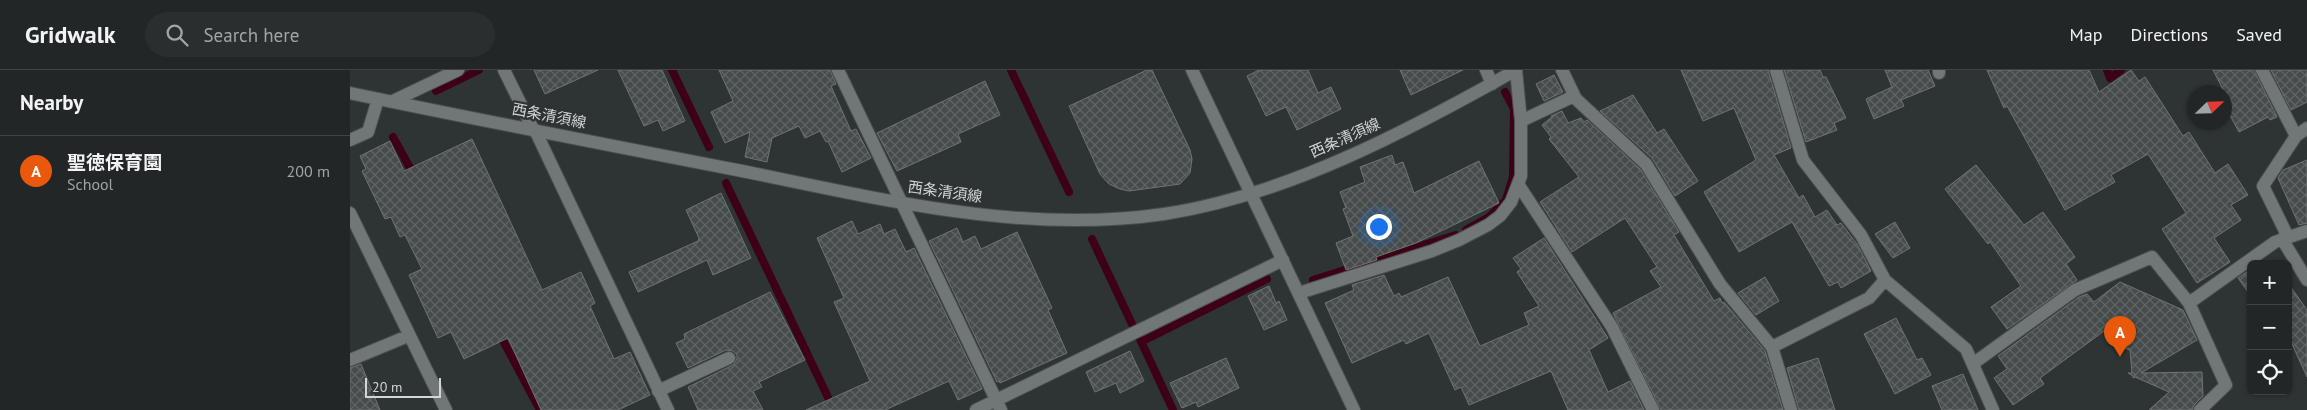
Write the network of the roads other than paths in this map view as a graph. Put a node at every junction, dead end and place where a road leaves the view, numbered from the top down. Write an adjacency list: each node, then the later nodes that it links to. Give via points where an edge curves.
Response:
1 (458, 70): 14 (street)
2 (504, 70): 17 (street)
3 (838, 70): 22 (street)
4 (1192, 70): 21 (street)
5 (1486, 70): 10 (street)
6 (1516, 70): 10 (street, 西条清須線); 15 (street)
7 (1562, 70): 12 (street)
8 (1776, 70): 27 (street, via 1803,160 1861,236)
9 (2262, 70): 18 (street)
10 (1492, 84): 21 (street, 西条清須線, via 1359,152)
11 (350, 93): 13 (street, 西条清須線)
12 (1574, 96): 15 (street); 32 (street, via 1646,164 1720,284)
13 (378, 98): 14 (street, 西条清須線); 19 (street, via 368,132)
14 (393, 101): 17 (street, 西条清須線)
15 (1521, 122): 20 (street, via 1521,176)
16 (2307, 128): 18 (street)
17 (534, 130): 22 (street, 西条清須線); 36 (street)
18 (2296, 136): 25 (street, via 2263,186)
19 (350, 140)
20 (1518, 184): 29 (street, via 1511,202 1500,216 1459,240); 42 (street, via 1612,327)
21 (1251, 194): 22 (street, 西条清須線, via 1164,214 1080,220 1018,219); 26 (street)
22 (902, 203): 37 (street)
23 (350, 213): 31 (street)
24 (2307, 231): 25 (street)
25 (2285, 238): 28 (street); 30 (street)
26 (1283, 260): 29 (street); 37 (street)
27 (1885, 280): 32 (street, via 1870,298); 35 (street, via 1966,349)
28 (2307, 280)
29 (1299, 293): 41 (street)
30 (2189, 302): 35 (street, via 2152,257 2075,290); 45 (street, via 2226,385)
31 (408, 336): 34 (street); 38 (street)
32 (1772, 347): 43 (street)
33 (729, 358): 36 (street)
34 (350, 360)
35 (1974, 363): 44 (street)
36 (658, 391): 39 (street)
37 (998, 405): 40 (street)
38 (446, 410)
39 (668, 410)
40 (976, 410)
41 (1354, 410)
42 (1653, 410)
43 (1791, 410)
44 (1993, 410)
45 (2200, 410)

